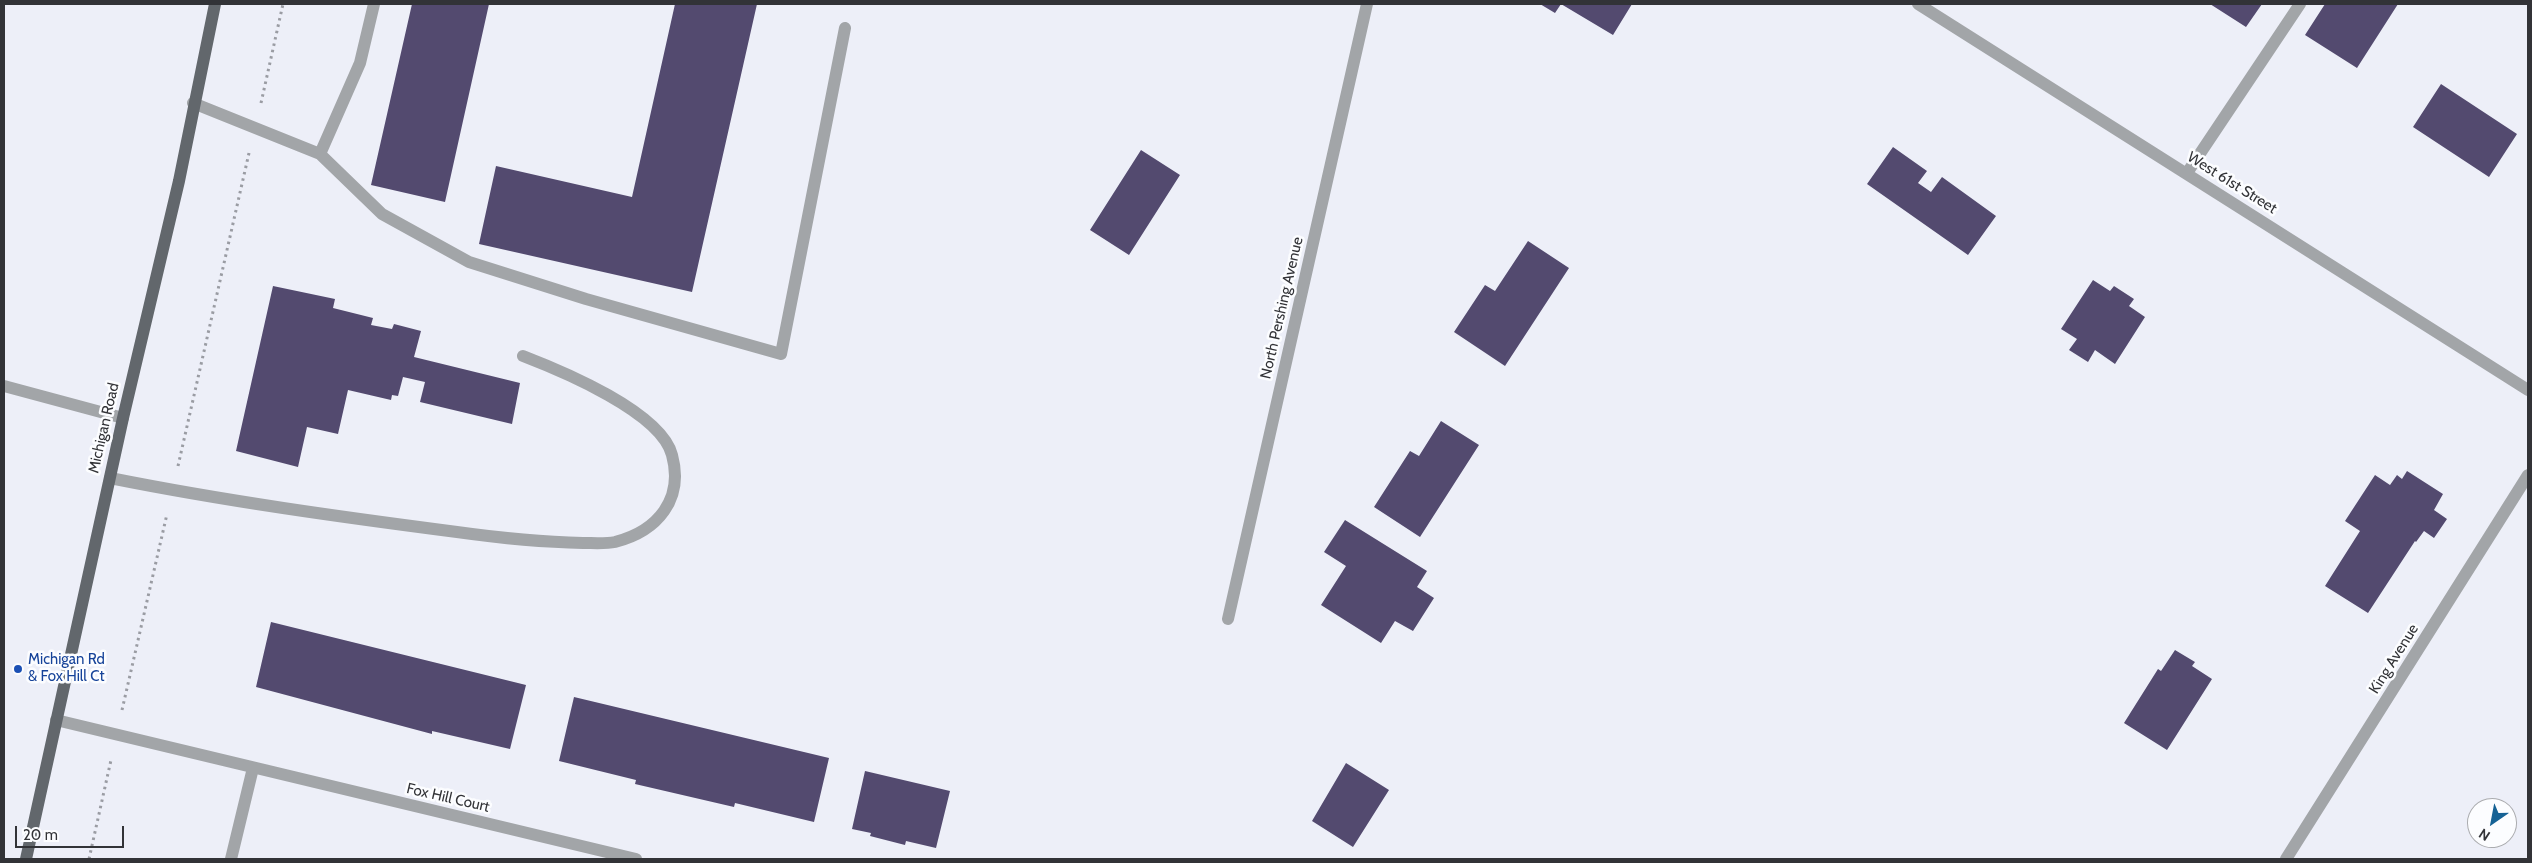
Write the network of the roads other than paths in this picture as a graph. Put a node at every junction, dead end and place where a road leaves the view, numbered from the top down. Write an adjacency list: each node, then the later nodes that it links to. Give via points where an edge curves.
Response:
1 (215, 4): 7 (main road, Michigan Road)
2 (374, 4): 8 (street, via 360,63)
3 (1367, 4): 16 (street, North Pershing Avenue)
4 (1918, 4): 9 (street, West 61st Street)
5 (2300, 4): 9 (street)
6 (845, 28): 8 (street, via 781,354 469,262 382,214)
7 (193, 103): 8 (street); 13 (main road, Michigan Road, via 179,180)
8 (320, 154)
9 (2187, 174): 12 (street, West 61st Street)
10 (523, 356): 15 (street, via 570,374 630,408 670,446 676,483 670,502 655,523 638,534 614,542 534,542 356,519)
11 (4, 386): 13 (street)
12 (2528, 390)
13 (123, 418): 15 (main road, Michigan Road)
14 (2528, 475): 22 (street, King Avenue)
15 (110, 478): 17 (main road, Michigan Road)
16 (1228, 619)
17 (56, 720): 18 (street, Fox Hill Court); 19 (main road, Michigan Road)
18 (253, 768): 20 (street); 21 (street, Fox Hill Court)
19 (26, 859)
20 (230, 859)
21 (636, 859)
22 (2286, 859)

